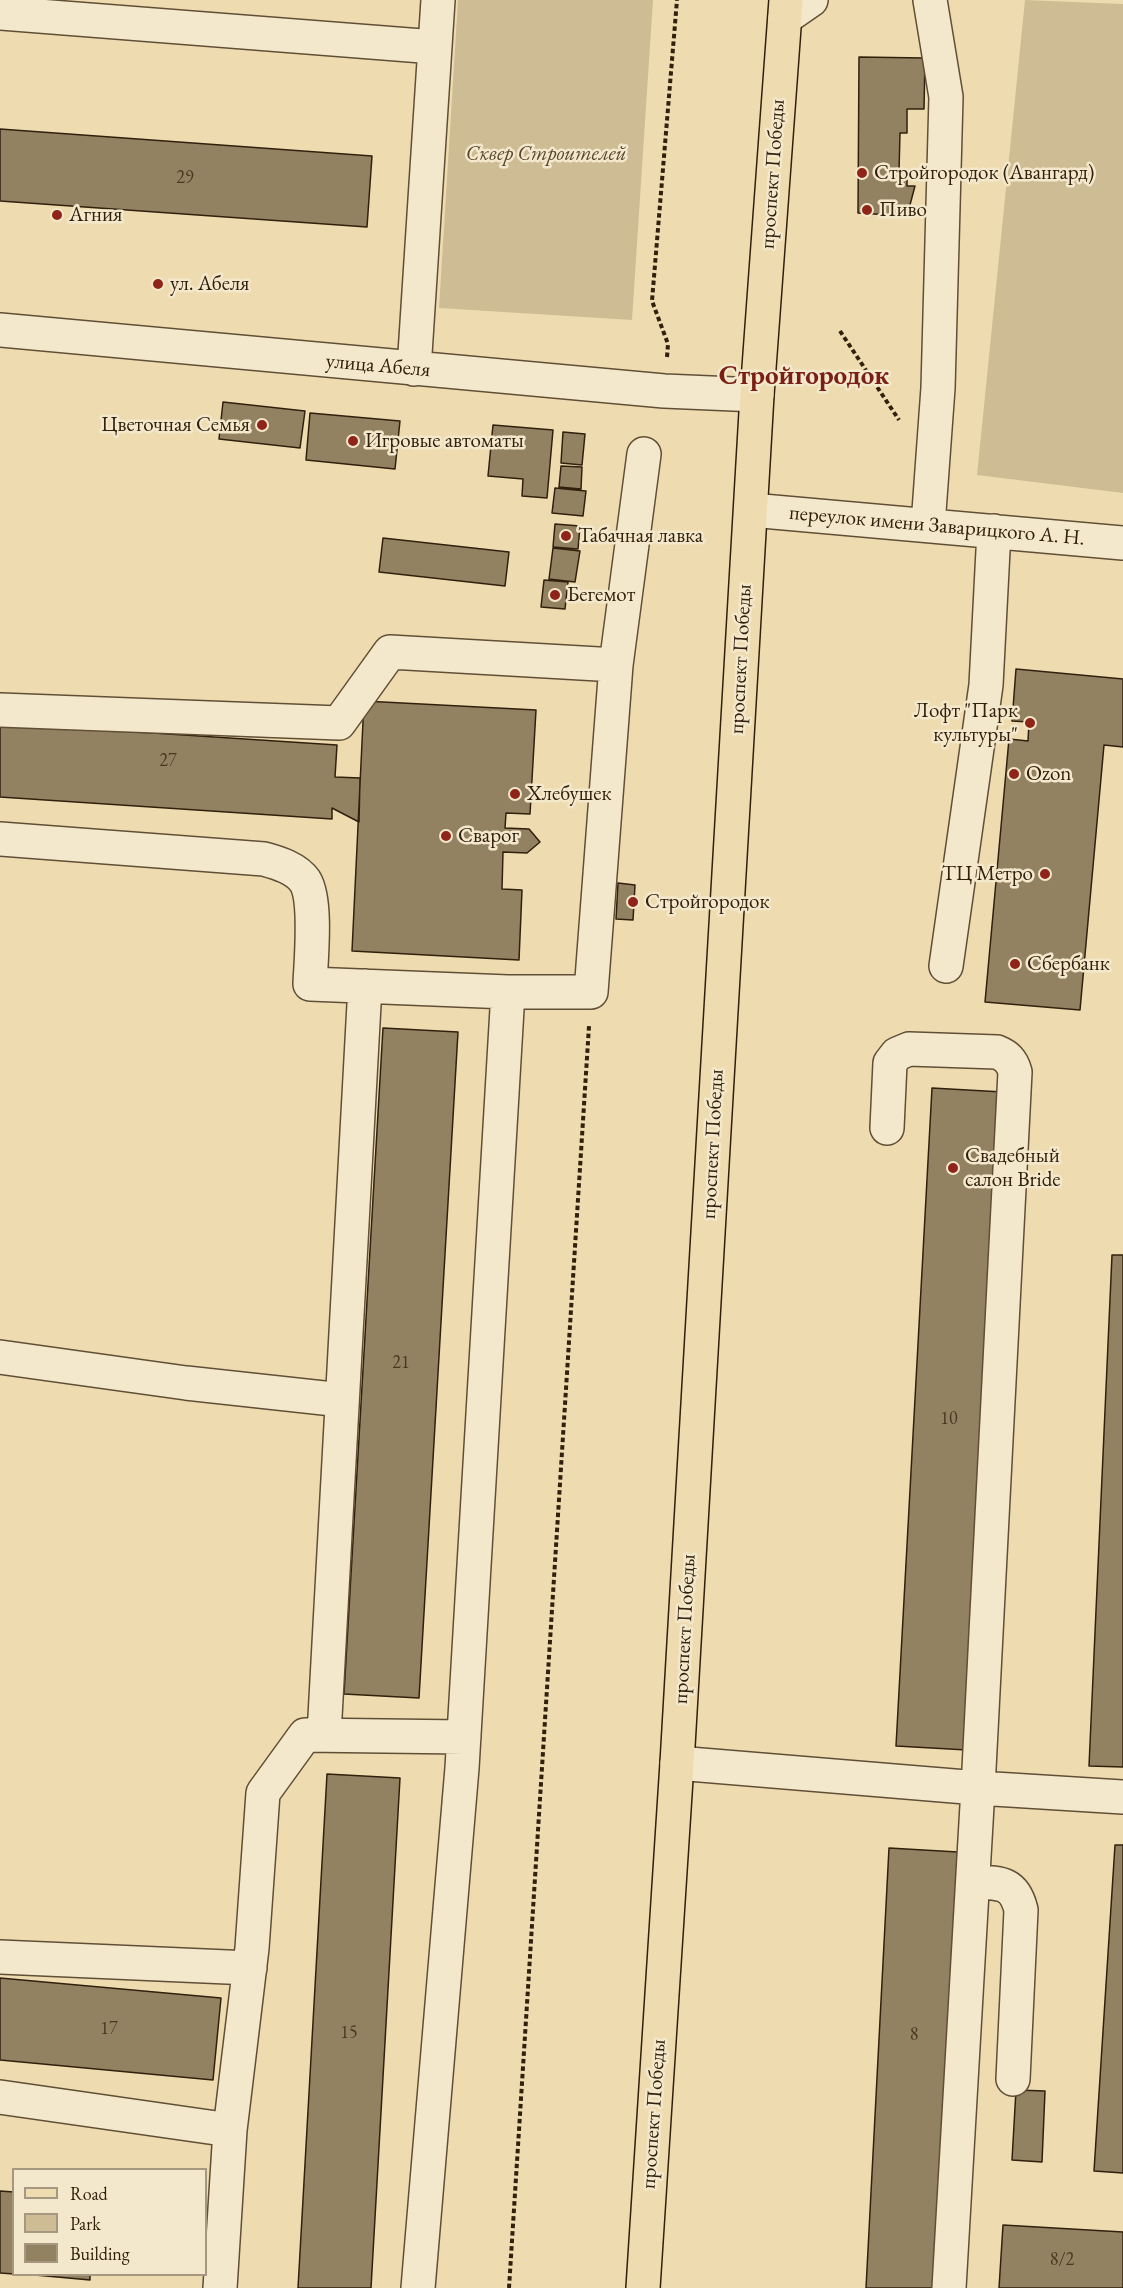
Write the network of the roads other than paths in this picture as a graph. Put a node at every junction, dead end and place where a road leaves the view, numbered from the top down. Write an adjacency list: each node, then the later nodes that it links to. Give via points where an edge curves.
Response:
1 (438, 0): 6 (street)
2 (811, 0): 4 (street)
3 (930, 0): 12 (street, via 946,97 938,388)
4 (785, 9): 9 (main road, проспект Победы)
5 (0, 13): 6 (street)
6 (435, 47): 8 (street)
7 (0, 330): 8 (street, улица Абеля)
8 (414, 369): 9 (street, улица Абеля, via 664,391)
9 (757, 395): 11 (main road, проспект Победы)
10 (644, 454): 15 (street)
11 (751, 510): 12 (street, переулок имени Заварицкого А. Н.); 26 (main road, проспект Победы)
12 (928, 525): 13 (street, переулок имени Заварицкого А. Н.)
13 (994, 531): 14 (street, переулок имени Заварицкого А. Н.); 18 (street, via 986,685)
14 (1123, 543)
15 (616, 665): 16 (street, via 390,652 339,723); 20 (street, via 591,992)
16 (0, 710)
17 (0, 839): 19 (street, via 264,859 283,865 304,880 312,902 310,984)
18 (946, 966)
19 (365, 986): 20 (street); 23 (street)
20 (508, 992): 25 (street)
21 (887, 1128): 27 (street, via 890,1063 897,1054 909,1049 997,1052 1013,1063)
22 (0, 1357): 23 (street)
23 (342, 1400): 24 (street)
24 (324, 1735): 25 (street); 31 (street, via 305,1734 263,1793)
25 (464, 1737): 36 (street)
26 (677, 1763): 27 (street); 37 (main road, проспект Победы)
27 (978, 1788): 28 (street); 29 (street)
28 (1123, 1797)
29 (973, 1882): 32 (street, via 1001,1883 1018,1897 1022,1910); 38 (street)
30 (0, 1957): 31 (street)
31 (250, 1968): 34 (street)
32 (1013, 2079)
33 (0, 2097): 34 (street)
34 (230, 2130): 35 (street)
35 (220, 2288)
36 (418, 2288)
37 (643, 2288)
38 (949, 2288)

